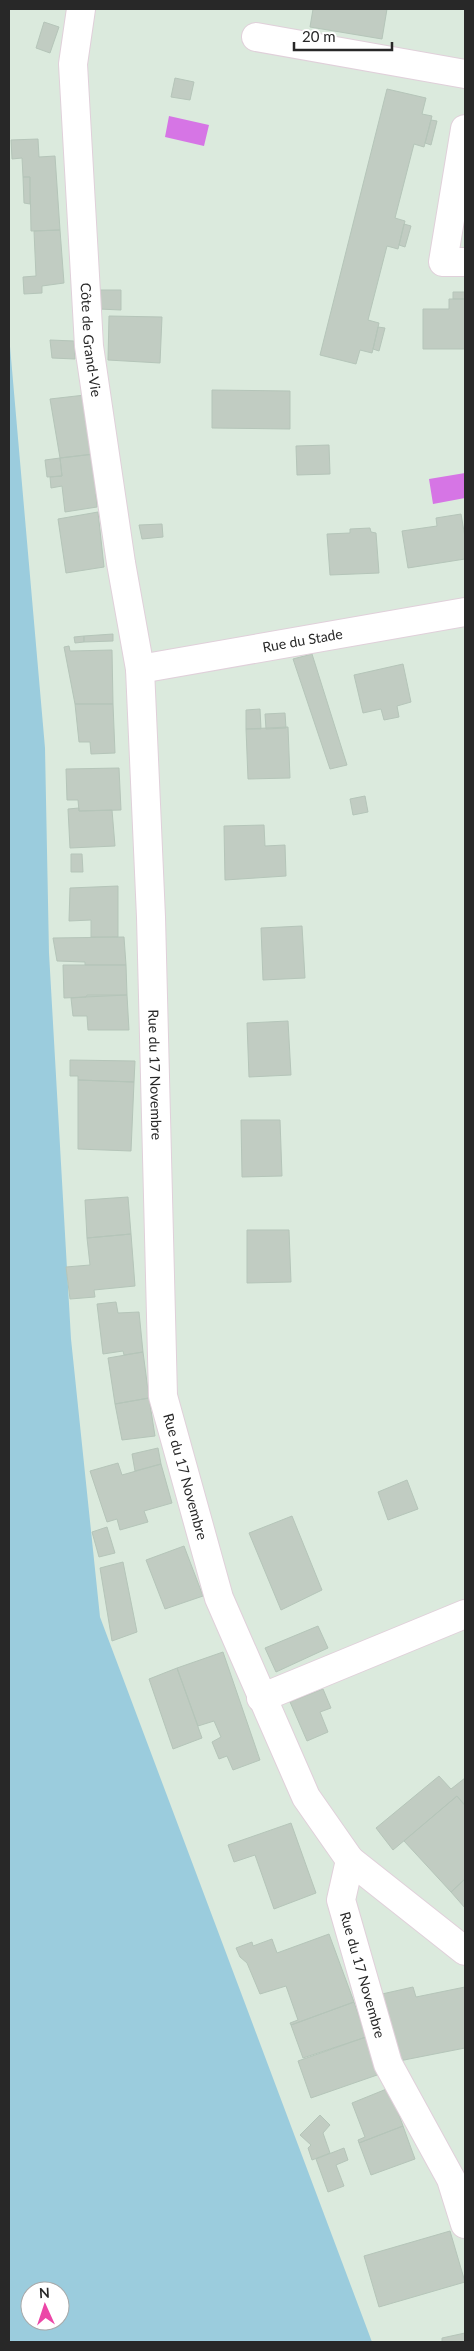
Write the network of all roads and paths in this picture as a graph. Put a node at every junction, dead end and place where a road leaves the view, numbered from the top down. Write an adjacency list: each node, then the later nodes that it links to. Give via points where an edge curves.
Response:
1 (80, 9): 7 (street, Côte de Grand-Vie, via 73,64 89,346)
2 (256, 37): 3 (street)
3 (465, 74)
4 (465, 128): 5 (street, via 443,262)
5 (465, 262)
6 (465, 612): 7 (street, Rue du Stade)
7 (140, 669): 9 (street, Rue du 17 Novembre, via 151,917 163,1396 218,1598)
8 (465, 1614): 9 (street)
9 (262, 1698): 10 (street, Rue du 17 Novembre, via 306,1797)
10 (350, 1860): 11 (street); 12 (street, Rue du 17 Novembre, via 341,1900 388,2064 451,2179)
11 (465, 1951)
12 (465, 2224)

